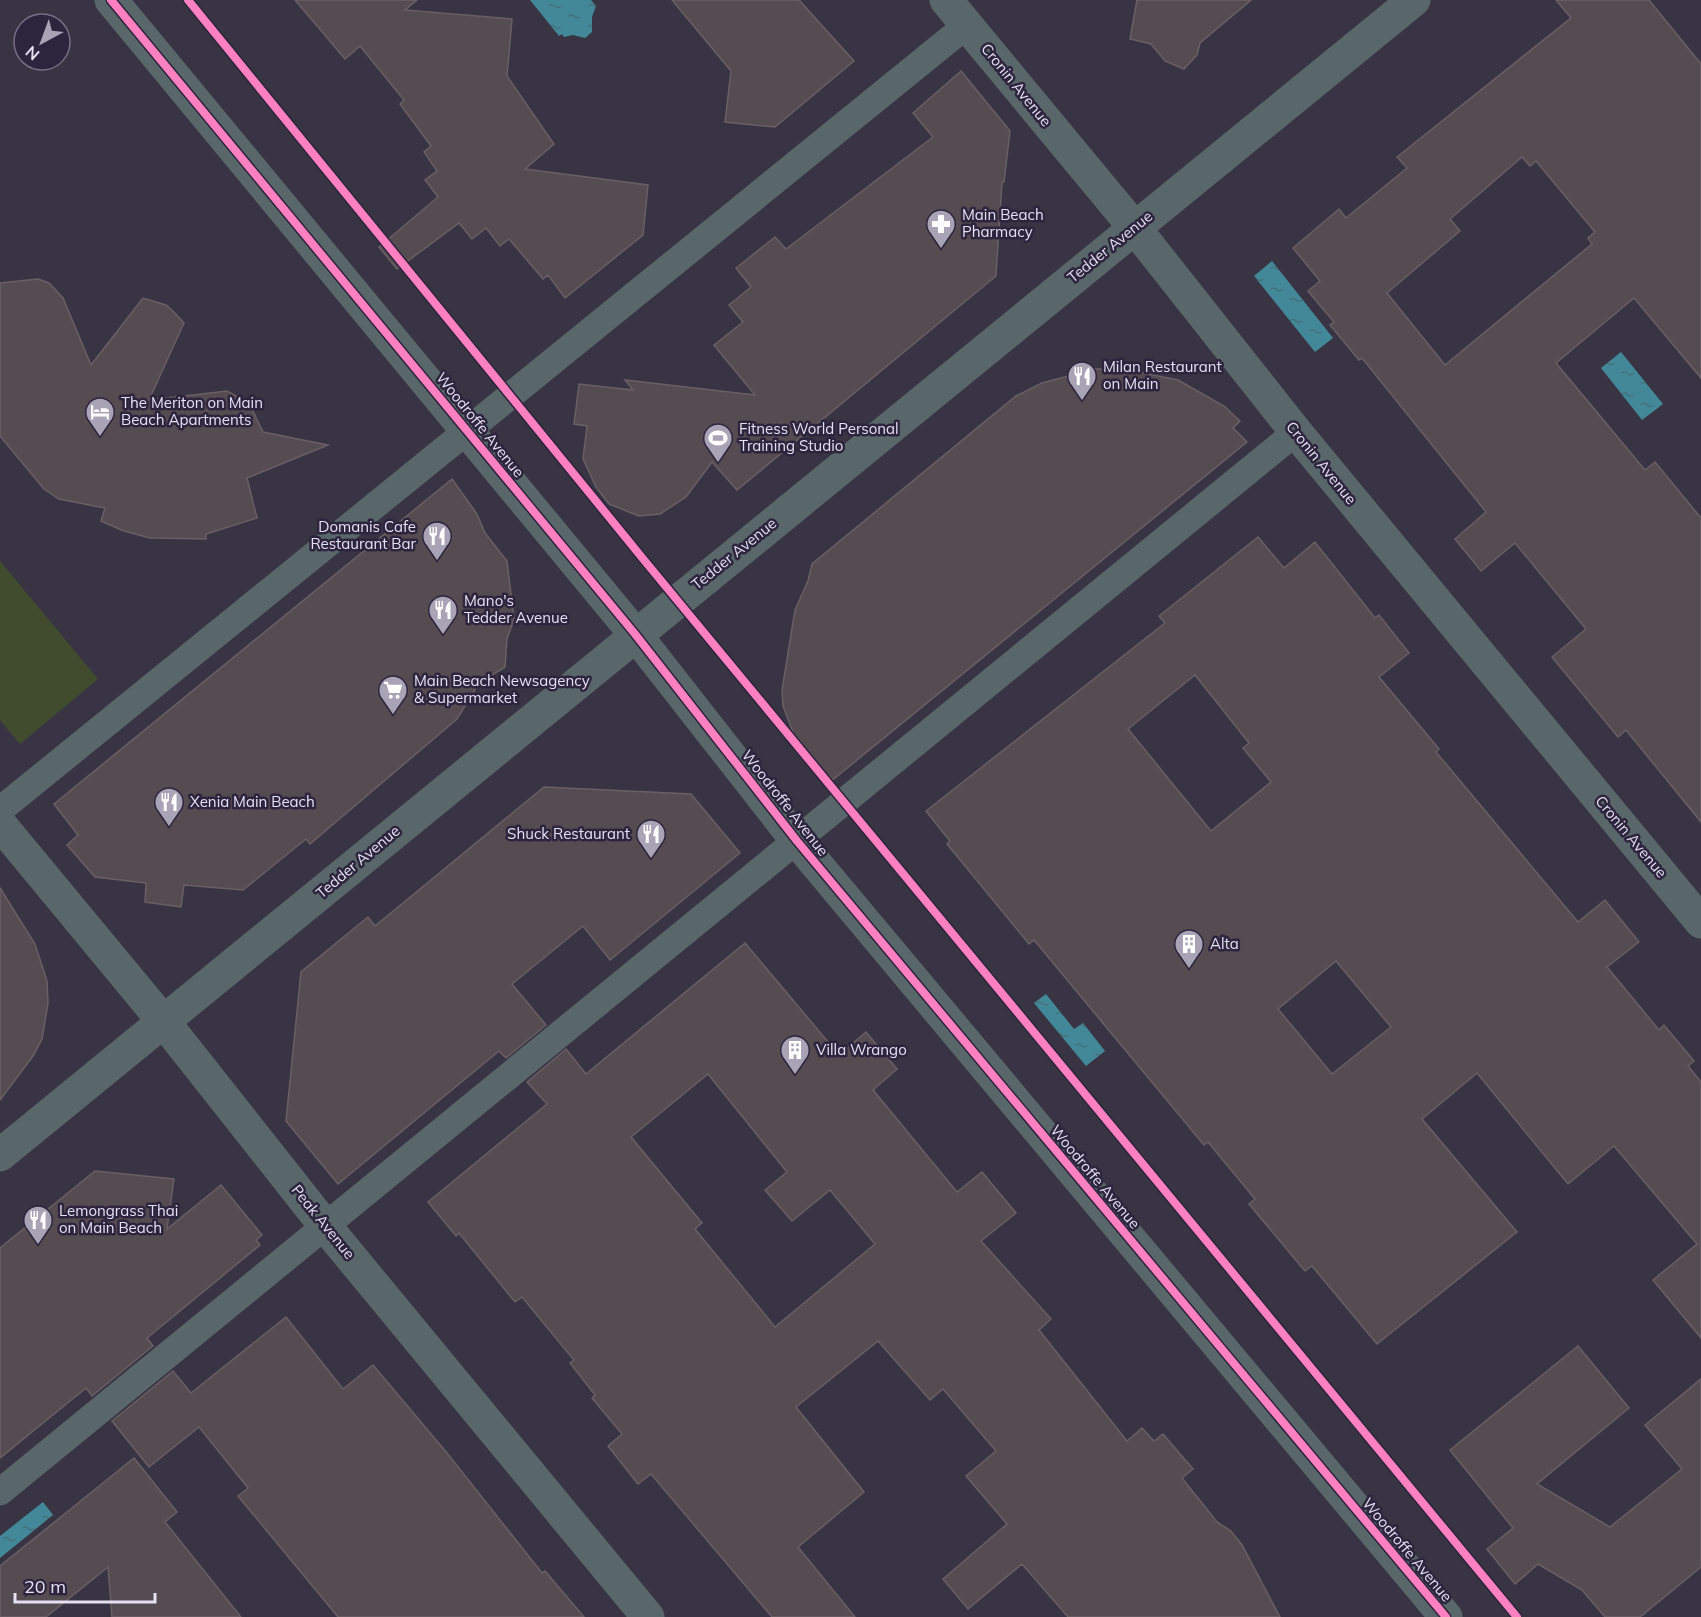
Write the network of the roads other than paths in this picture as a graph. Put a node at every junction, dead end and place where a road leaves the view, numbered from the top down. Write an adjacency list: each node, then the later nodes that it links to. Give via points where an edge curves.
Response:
1 (111, 0): 6 (street, Woodroffe Avenue)
2 (946, 0): 4 (street, Cronin Avenue)
3 (1413, 0): 5 (street, Tedder Avenue)
4 (967, 25): 5 (street, Cronin Avenue); 6 (lane)
5 (1134, 227): 7 (street, Cronin Avenue); 8 (street, Tedder Avenue)
6 (468, 431): 8 (street, Woodroffe Avenue); 9 (lane)
7 (1296, 432): 11 (lane); 12 (street, Cronin Avenue)
8 (635, 634): 11 (street, Woodroffe Avenue); 13 (street, Tedder Avenue)
9 (0, 810)
10 (0, 824): 13 (street, Peak Avenue)
11 (797, 841): 15 (lane); 18 (street, Woodroffe Avenue)
12 (1701, 922)
13 (164, 1022): 14 (street, Tedder Avenue); 15 (street, Peak Avenue)
14 (0, 1155)
15 (326, 1227): 16 (lane); 17 (street, Peak Avenue)
16 (0, 1492)
17 (648, 1617)
18 (1446, 1617)

